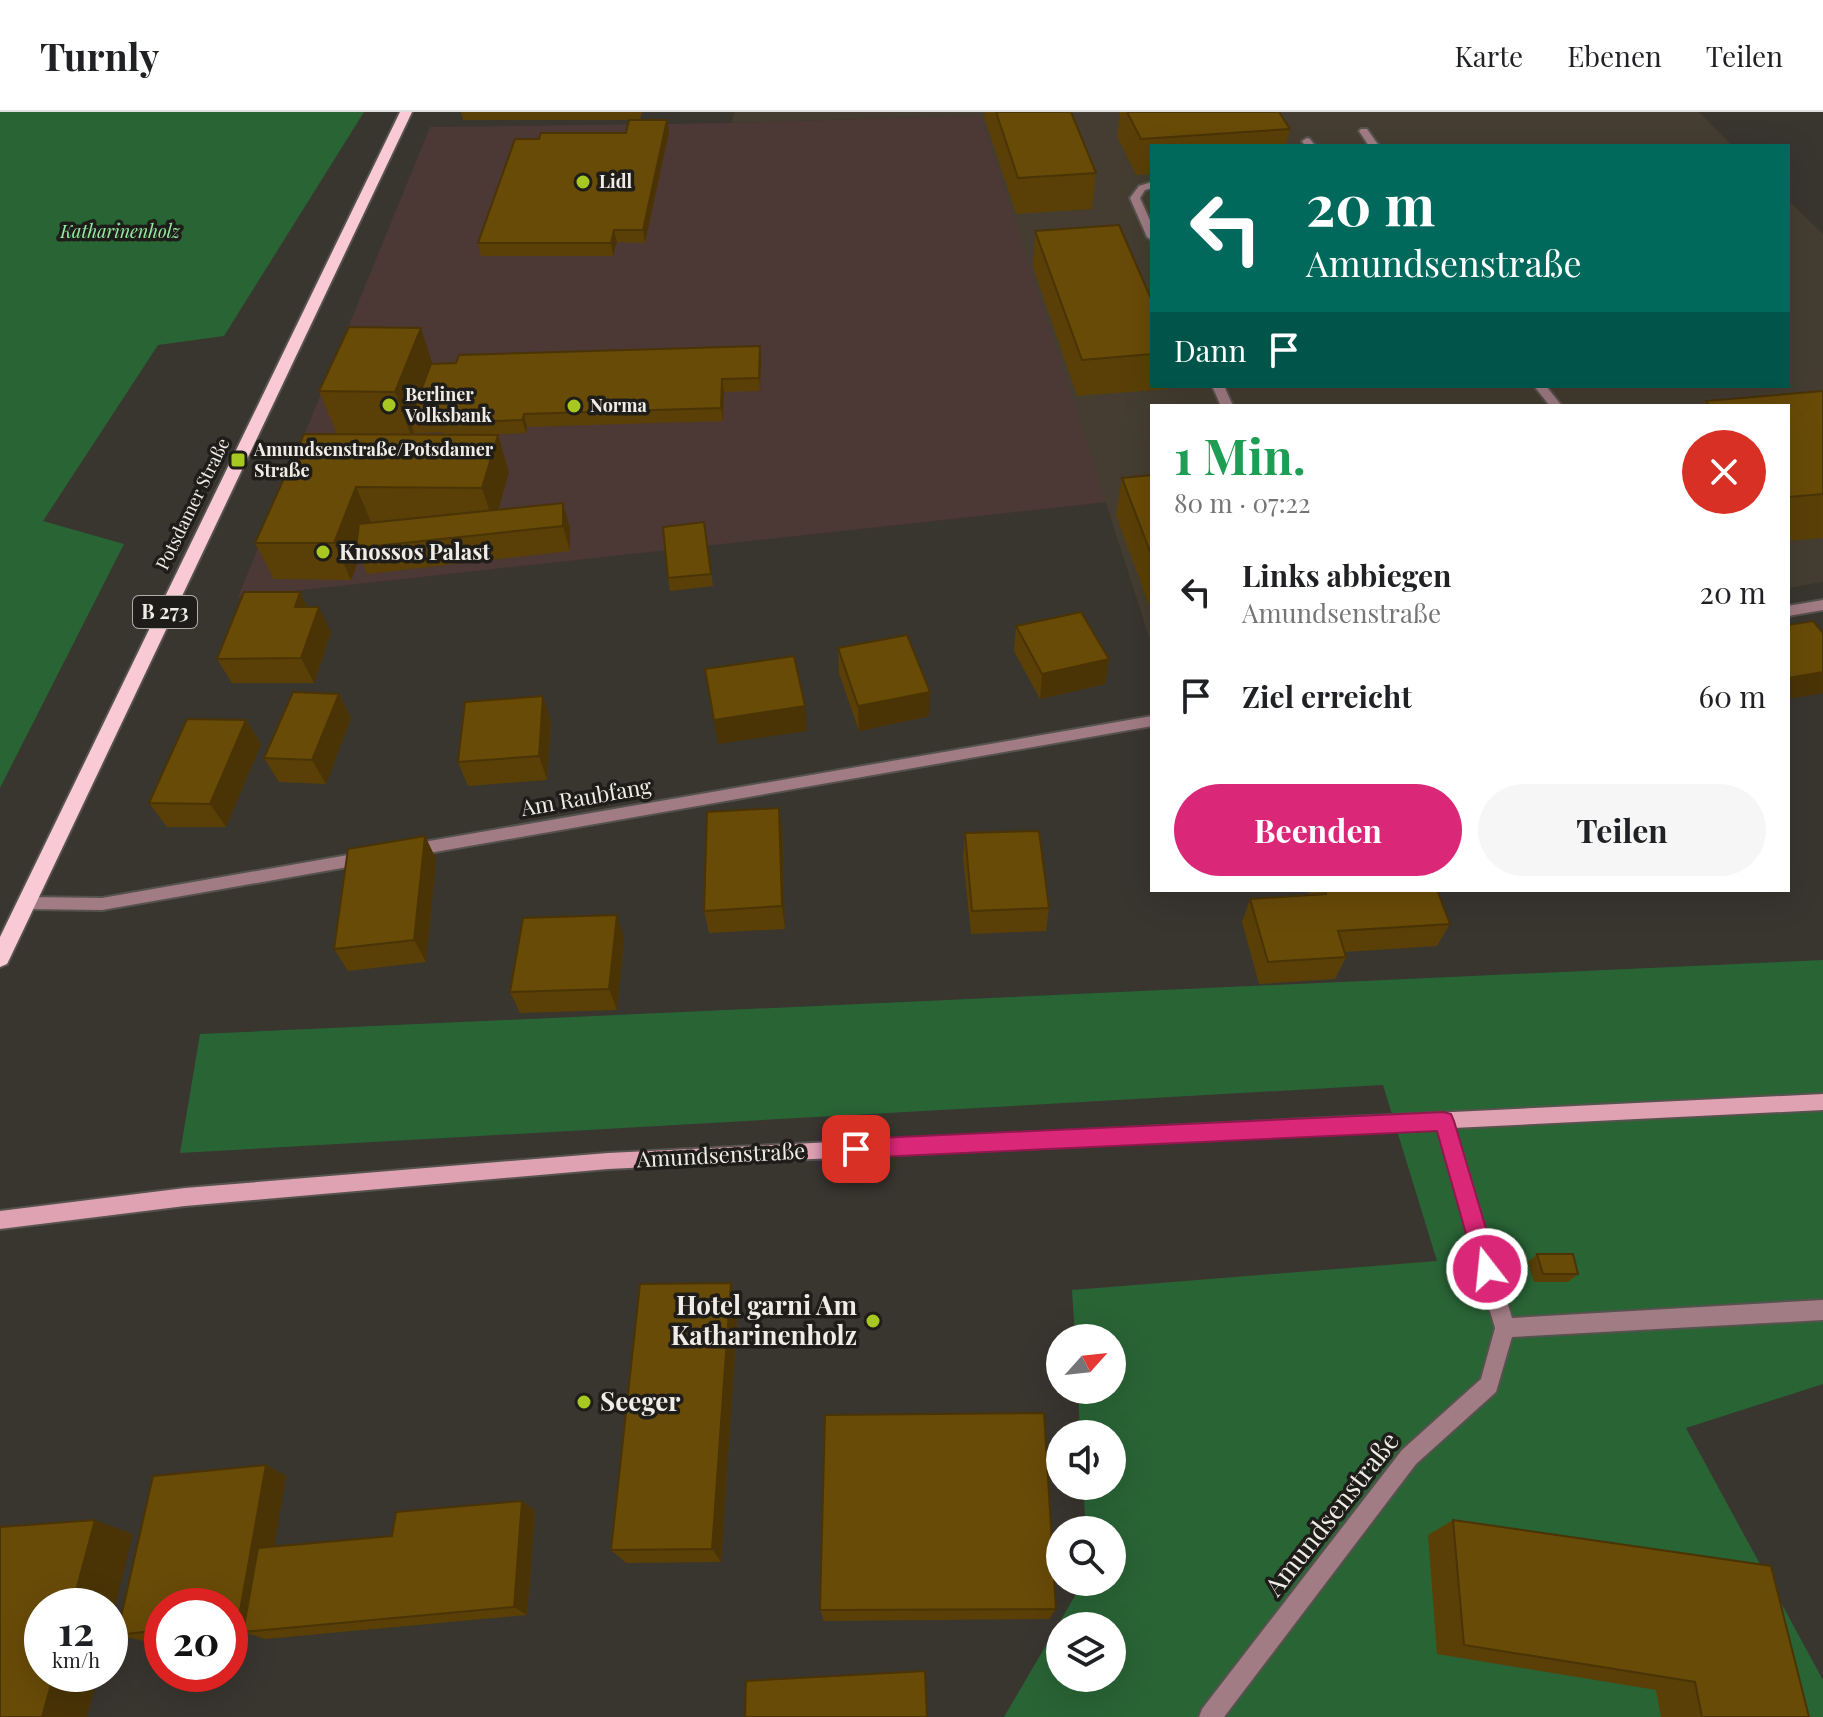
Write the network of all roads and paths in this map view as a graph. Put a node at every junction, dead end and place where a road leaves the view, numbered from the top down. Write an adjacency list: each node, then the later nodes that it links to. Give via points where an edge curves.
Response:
1 (406, 112): 11 (main road, Potsdamer Straße / B 273)
2 (1364, 131): 3 (street)
3 (1373, 144)
4 (1150, 186): 5 (street, via 1135,198)
5 (1150, 232)
6 (1542, 388): 7 (street)
7 (1554, 404)
8 (1823, 605): 9 (street)
9 (1790, 611)
10 (1150, 721): 11 (street, Am Raubfang, via 102,904)
11 (27, 903): 12 (main road, Potsdamer Straße / B 273)
12 (0, 958)
13 (1823, 1102): 14 (street, Amundsenstraße)
14 (1444, 1121): 15 (street, Amundsenstraße, via 608,1161 185,1197); 17 (street)
15 (0, 1220)
16 (1823, 1310): 17 (street)
17 (1505, 1328): 18 (street, Amundsenstraße, via 1489,1385 1409,1457)
18 (1210, 1717)

